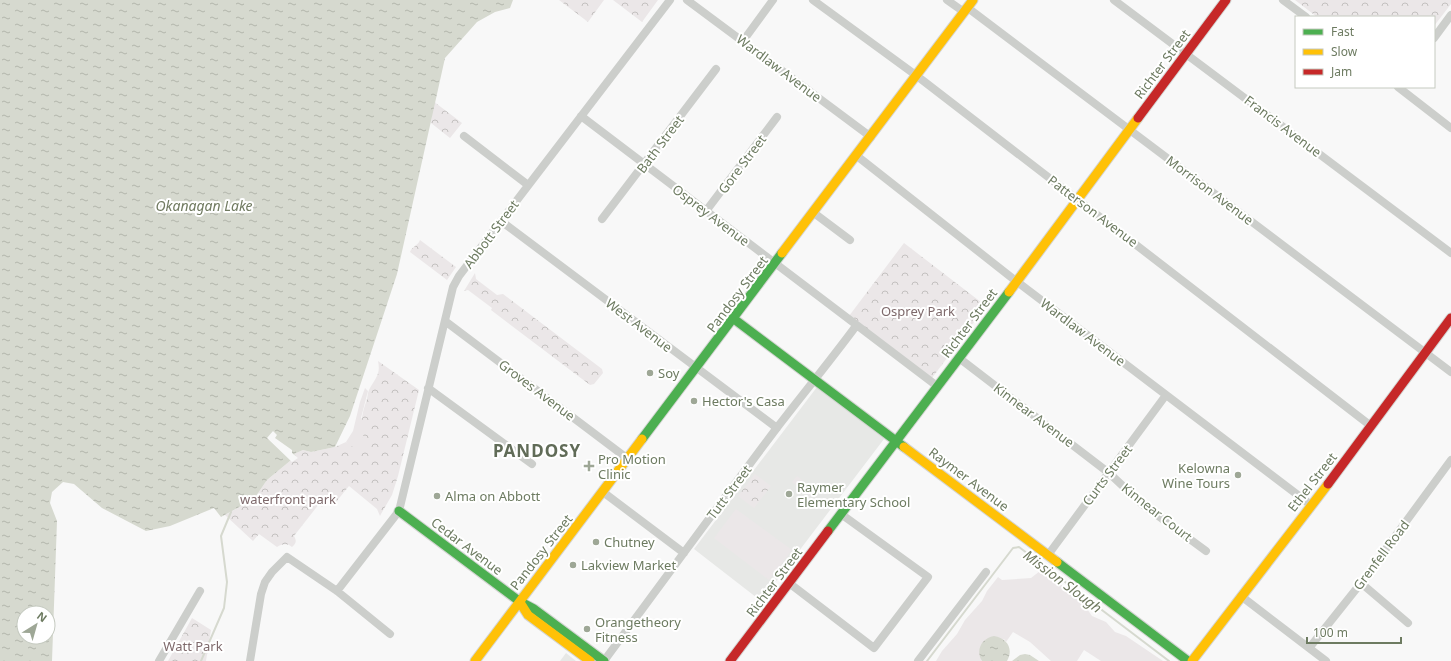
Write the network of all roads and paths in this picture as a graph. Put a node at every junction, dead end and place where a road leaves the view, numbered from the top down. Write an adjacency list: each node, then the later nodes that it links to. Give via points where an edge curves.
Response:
1 (670, 0): 18 (street, Abbott Street)
2 (687, 0): 13 (street, Wardlaw Avenue)
3 (773, 0): 13 (street)
4 (812, 0): 16 (street, Patterson Avenue)
5 (947, 0): 9 (street, Morrison Avenue)
6 (1114, 0): 14 (street, Francis Avenue)
7 (1226, 0): 14 (street, Richter Street)
8 (1283, 0): 11 (street)
9 (968, 7): 16 (street, Pandosy Street); 21 (street, Morrison Avenue)
10 (1451, 15): 12 (street)
11 (1305, 16)
12 (1435, 37)
13 (742, 41): 23 (street, Wardlaw Avenue)
14 (1186, 54): 21 (street, Richter Street); 33 (street, Francis Avenue)
15 (716, 69): 25 (street, Bath Street)
16 (917, 76): 23 (street, Pandosy Street); 27 (street, Patterson Avenue)
17 (1399, 88): 20 (street)
18 (581, 116): 25 (street, Osprey Avenue); 26 (street, Abbott Street)
19 (777, 117): 28 (street, Gore Street)
20 (1451, 128)
21 (1130, 130): 27 (street, Richter Street); 40 (street, Morrison Avenue)
22 (464, 136): 26 (street)
23 (871, 137): 24 (street, Pandosy Street)
24 (857, 156): 29 (street, Pandosy Street); 35 (street, Wardlaw Avenue)
25 (644, 165): 28 (street, Osprey Avenue); 30 (street, Bath Street)
26 (528, 185): 31 (street, Abbott Street)
27 (1077, 199): 35 (street, Richter Street); 48 (street, Patterson Avenue)
28 (706, 211): 34 (street, Osprey Avenue)
29 (814, 213): 32 (street); 34 (street, Pandosy Street)
30 (602, 219)
31 (501, 221): 38 (street, Abbott Street, via 453,287); 42 (street, West Avenue)
32 (850, 240)
33 (1451, 253)
34 (775, 264): 37 (street, Pandosy Street); 39 (street, Osprey Avenue)
35 (1016, 281): 41 (street, Richter Street); 47 (street, Wardlaw Avenue)
36 (1451, 318): 40 (street, Ethel Street)
37 (734, 319): 42 (street, Pandosy Street); 44 (street, Raymer Avenue)
38 (445, 321): 46 (street, Abbott Street); 51 (street, Groves Avenue)
39 (856, 326): 44 (street, Tutt Street); 45 (street, Osprey Avenue)
40 (1425, 353): 43 (street, Morrison Avenue); 48 (street, Ethel Street)
41 (959, 358): 45 (street, Richter Street); 54 (street, Kinnear Avenue)
42 (697, 368): 49 (street, West Avenue); 51 (street, Pandosy Street)
43 (1451, 372)
44 (814, 379): 49 (street, Tutt Street); 50 (street, Raymer Avenue)
45 (937, 386): 50 (street, Richter Street)
46 (428, 388): 53 (street); 57 (street, Abbott Street)
47 (1166, 395): 54 (street, Curts Street); 56 (street, Wardlaw Avenue)
48 (1371, 426): 56 (street, Ethel Street)
49 (777, 428): 60 (street, Tutt Street)
50 (897, 440): 58 (street, Richter Street); 61 (street, Raymer Avenue)
51 (628, 459): 55 (street, Pandosy Street)
52 (1451, 460): 64 (street, Grenfell Road)
53 (532, 464)
54 (1109, 473): 59 (street, Kinnear Court, via 1142,504); 61 (street, Curts Street)
55 (603, 492): 60 (street); 68 (street, Pandosy Street)
56 (1311, 505): 67 (street, Ethel Street)
57 (399, 511): 66 (street); 68 (street, Cedar Avenue)
58 (841, 514): 63 (street, Richter Street); 63 (street, via 928,577 874,648)
59 (1206, 550)
60 (684, 553): 76 (street, Tutt Street)
61 (1048, 555): 79 (street, Raymer Avenue)
62 (986, 572): 78 (street)
63 (789, 583): 77 (street, Richter Street)
64 (1361, 583): 69 (street); 71 (street, Grenfell Road)
65 (200, 591): 72 (street)
66 (337, 591): 70 (street); 73 (street, via 288,557 265,582)
67 (1241, 596): 71 (street); 80 (street, Ethel Street)
68 (519, 601): 74 (street, Pandosy Street); 75 (street, via 528,615); 76 (street, via 534,609)
69 (1408, 623)
70 (390, 634)
71 (1310, 647): 81 (street)
72 (159, 661)
73 (250, 661)
74 (475, 661)
75 (590, 661)
76 (604, 661)
77 (730, 661)
78 (918, 661)
79 (1188, 661)
80 (1192, 661)
81 (1326, 661)

